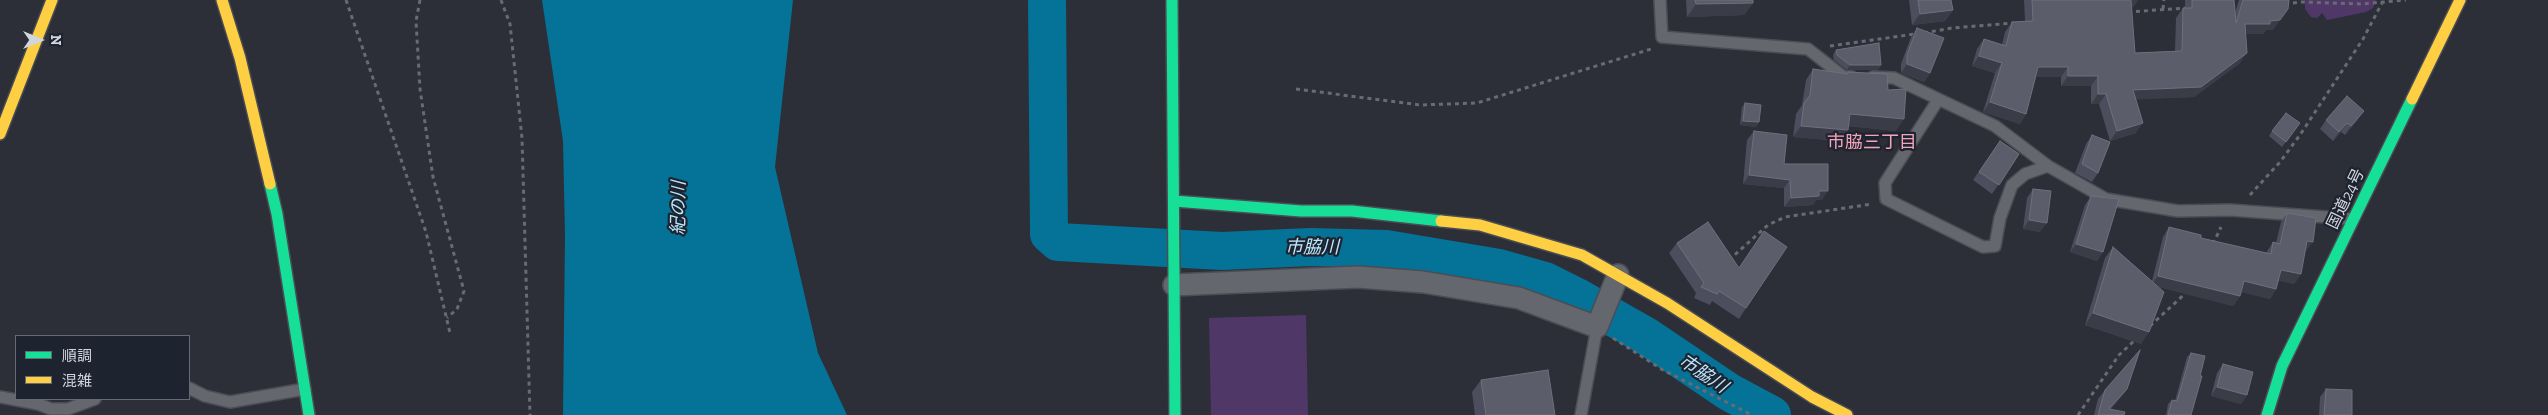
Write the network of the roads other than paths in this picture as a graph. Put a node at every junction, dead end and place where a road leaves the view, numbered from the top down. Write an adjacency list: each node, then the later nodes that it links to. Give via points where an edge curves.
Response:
1 (52, 0): 7 (main road)
2 (222, 0): 15 (main road, via 240,58 277,214)
3 (1172, 0): 9 (main road)
4 (1660, 0): 6 (lane, via 1662,37 1808,48 1844,76 1894,78)
5 (2460, 0): 10 (main road, 国道24号)
6 (1938, 100): 8 (lane, via 1995,126); 8 (lane, via 1886,183 1886,199 1983,247 1994,246 2012,185 2026,174)
7 (0, 134)
8 (2048, 166): 10 (lane, via 2106,199 2178,211 2236,211)
9 (1174, 201): 11 (main road, via 1301,211 1352,211 1480,225 1582,255); 12 (main road)
10 (2354, 219): 24 (main road, 国道24号, via 2282,366)
11 (1618, 275): 13 (street); 23 (main road, via 1729,341 1812,397)
12 (1174, 285): 13 (street, via 1358,277 1423,282 1519,298); 21 (main road)
13 (1597, 327): 22 (lane)
14 (190, 388): 15 (lane, via 230,402)
15 (305, 389): 20 (main road)
16 (0, 397): 17 (lane)
17 (15, 400)
18 (16, 400): 19 (lane, via 51,409 68,409)
19 (92, 400)
20 (310, 415)
21 (1175, 415)
22 (1580, 415)
23 (1847, 415)
24 (2267, 415)

